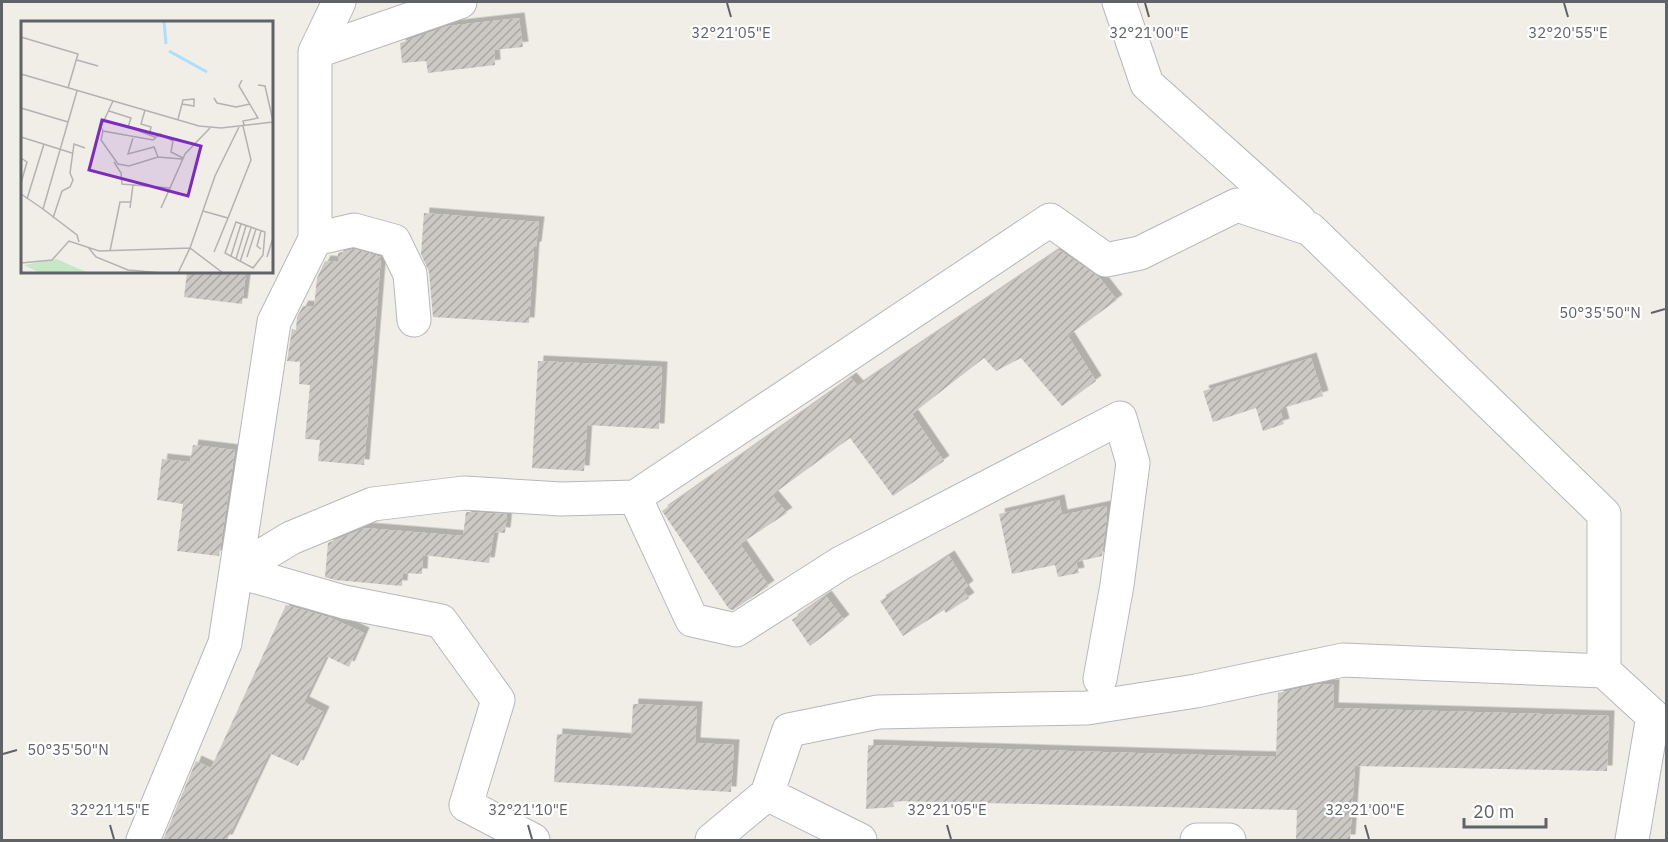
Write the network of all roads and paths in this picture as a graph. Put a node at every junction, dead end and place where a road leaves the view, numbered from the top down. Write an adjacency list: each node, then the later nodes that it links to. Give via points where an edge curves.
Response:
1 (339, 2): 4 (street)
2 (460, 2): 4 (street)
3 (1119, 2): 5 (street, via 1147,84)
4 (315, 52): 6 (street)
5 (1310, 229): 8 (street, via 1237,205 1140,254 1106,260 1050,220); 10 (street, via 1604,514)
6 (315, 239): 7 (street, via 354,230 394,241 410,274); 9 (street, via 274,321)
7 (414, 320)
8 (635, 497): 9 (street, via 561,499 464,493 373,504 291,538); 11 (street, via 692,620 736,630 841,562 1120,418 1133,464)
9 (236, 571): 13 (street, via 225,643); 14 (street, via 344,602 441,621 498,700 466,805)
10 (1604, 671): 12 (street, via 1342,660 1196,692 1087,708 878,712 789,729); 19 (street, via 1653,716)
11 (1100, 679)
12 (767, 794): 15 (street); 16 (street)
13 (143, 840)
14 (533, 840)
15 (712, 840)
16 (860, 840)
17 (1197, 840): 18 (street)
18 (1229, 840)
19 (1632, 840)

